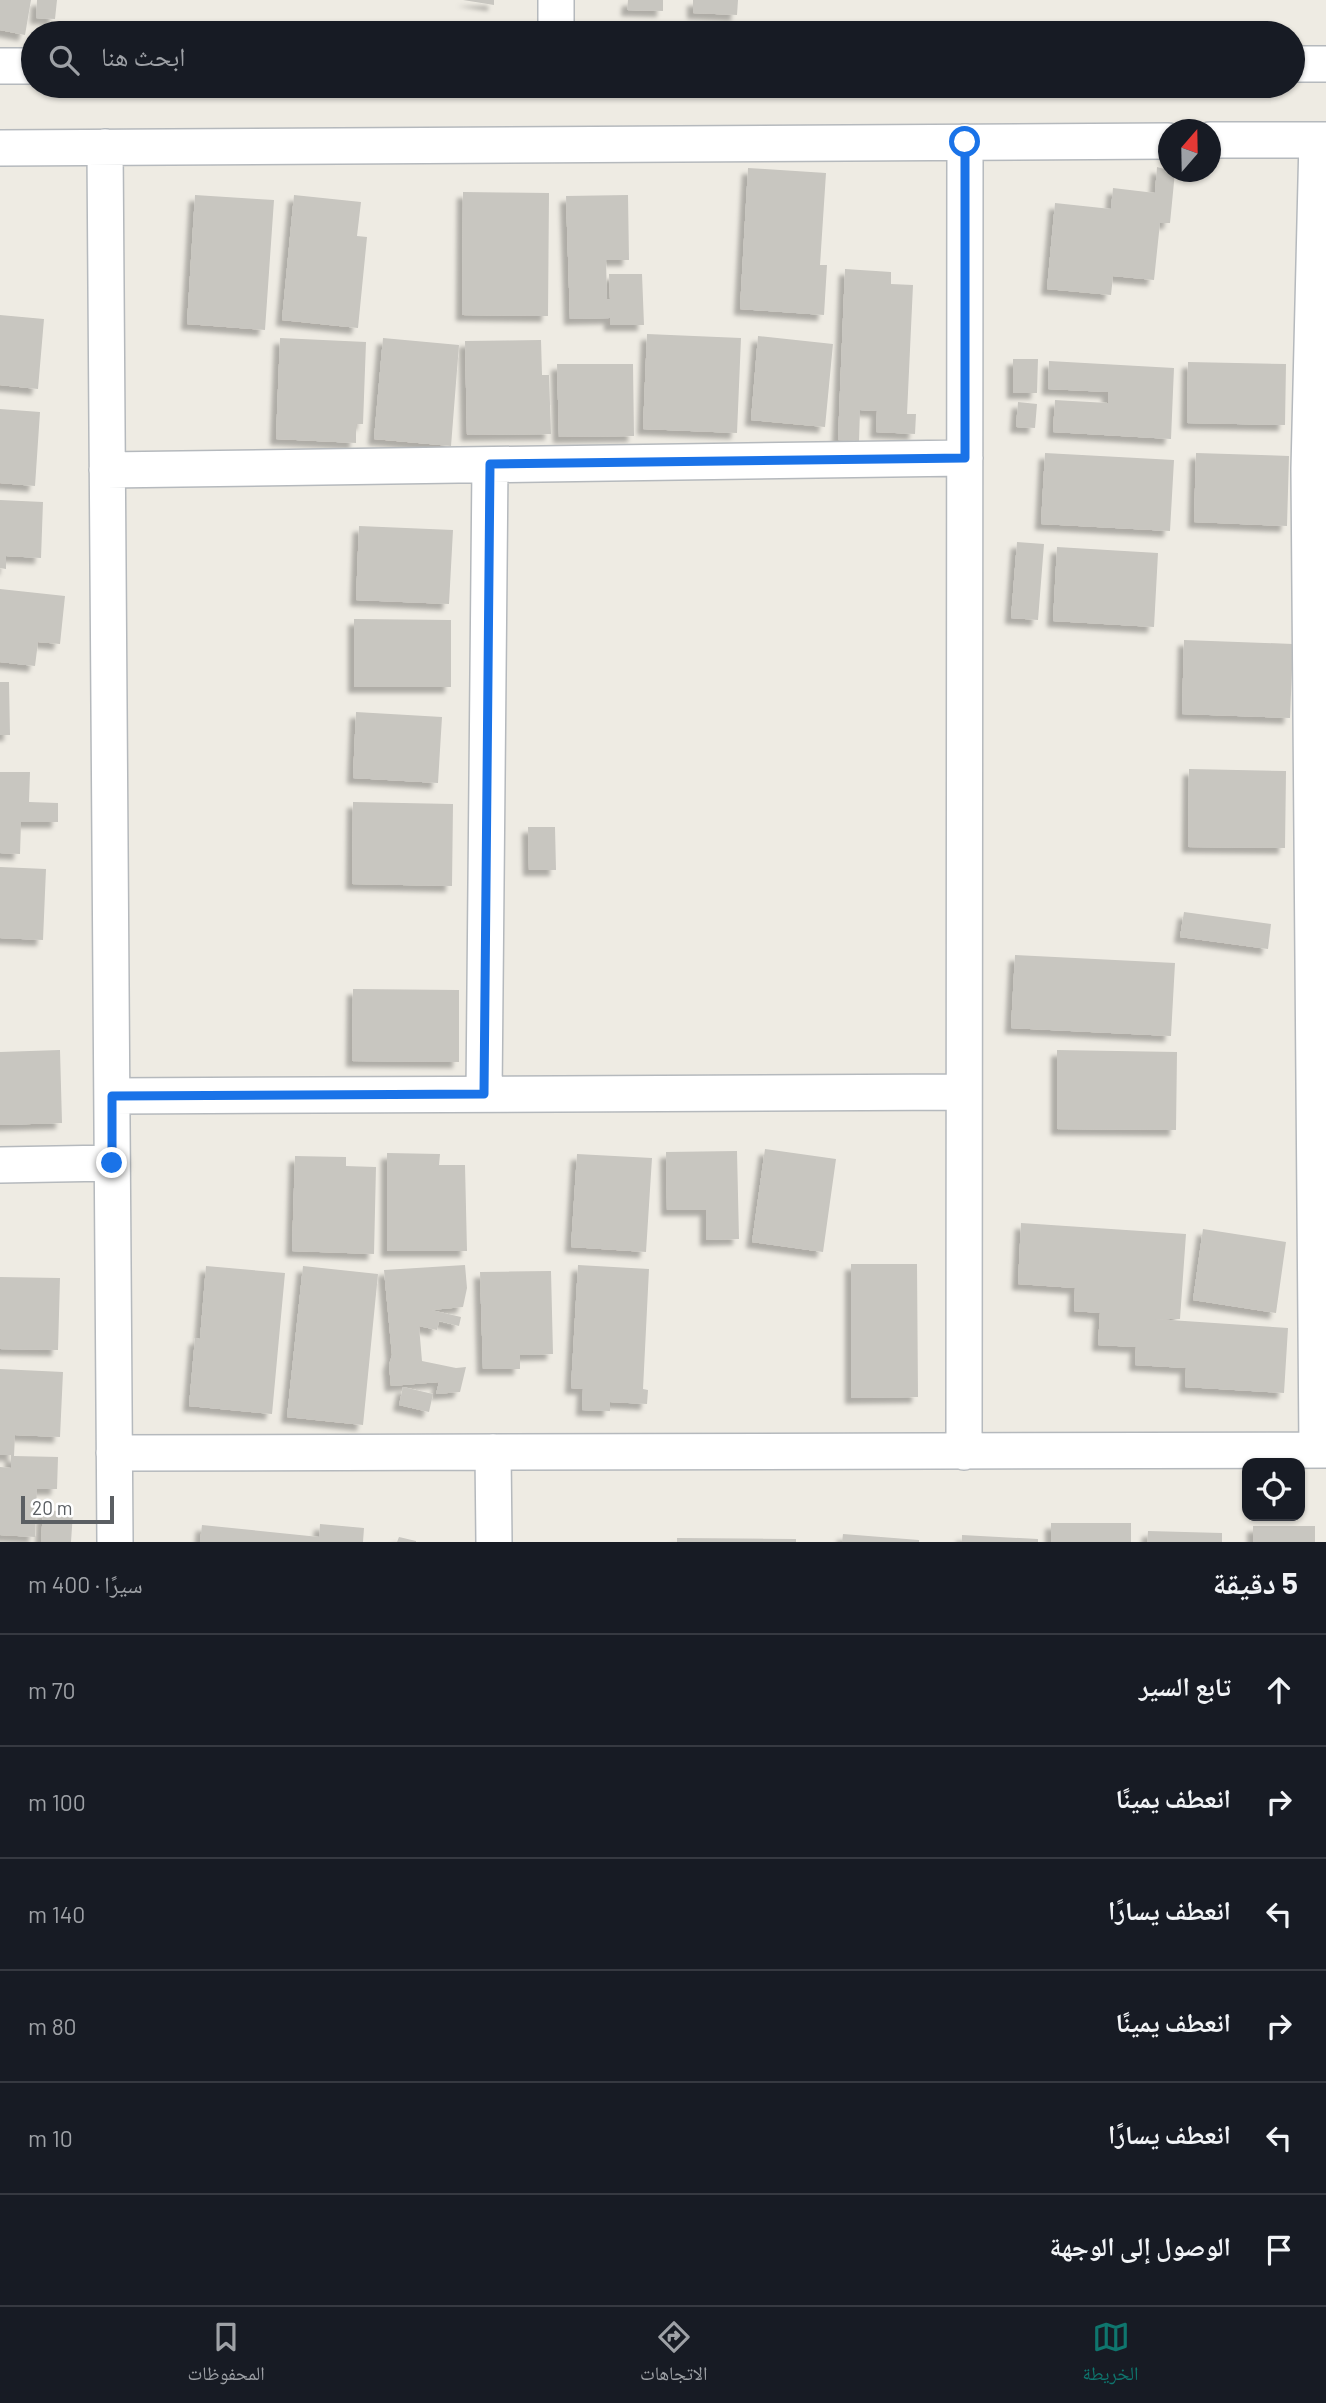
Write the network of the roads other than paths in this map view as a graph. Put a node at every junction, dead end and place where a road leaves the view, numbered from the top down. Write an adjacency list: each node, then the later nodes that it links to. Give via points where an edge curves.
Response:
1 (556, 0): 2 (street)
2 (556, 21)
3 (1305, 64): 4 (street)
4 (1326, 64)
5 (0, 66): 6 (street)
6 (21, 66)
7 (1321, 140): 9 (street); 15 (street)
8 (1158, 141): 10 (street)
9 (1221, 141)
10 (965, 142): 11 (street); 13 (street)
11 (105, 147): 12 (street); 16 (street)
12 (0, 148)
13 (965, 458): 14 (street); 17 (street)
14 (490, 464): 16 (street); 18 (street)
15 (1318, 469): 20 (street)
16 (107, 470): 19 (street)
17 (964, 1091): 18 (street); 24 (street)
18 (484, 1094): 19 (street)
19 (112, 1096): 21 (street)
20 (1320, 1118): 23 (street)
21 (112, 1163): 22 (street); 26 (street)
22 (0, 1165)
23 (1322, 1450): 24 (street)
24 (964, 1451): 25 (street)
25 (493, 1452): 26 (street); 28 (street)
26 (114, 1453): 27 (street)
27 (115, 1542)
28 (494, 1542)

